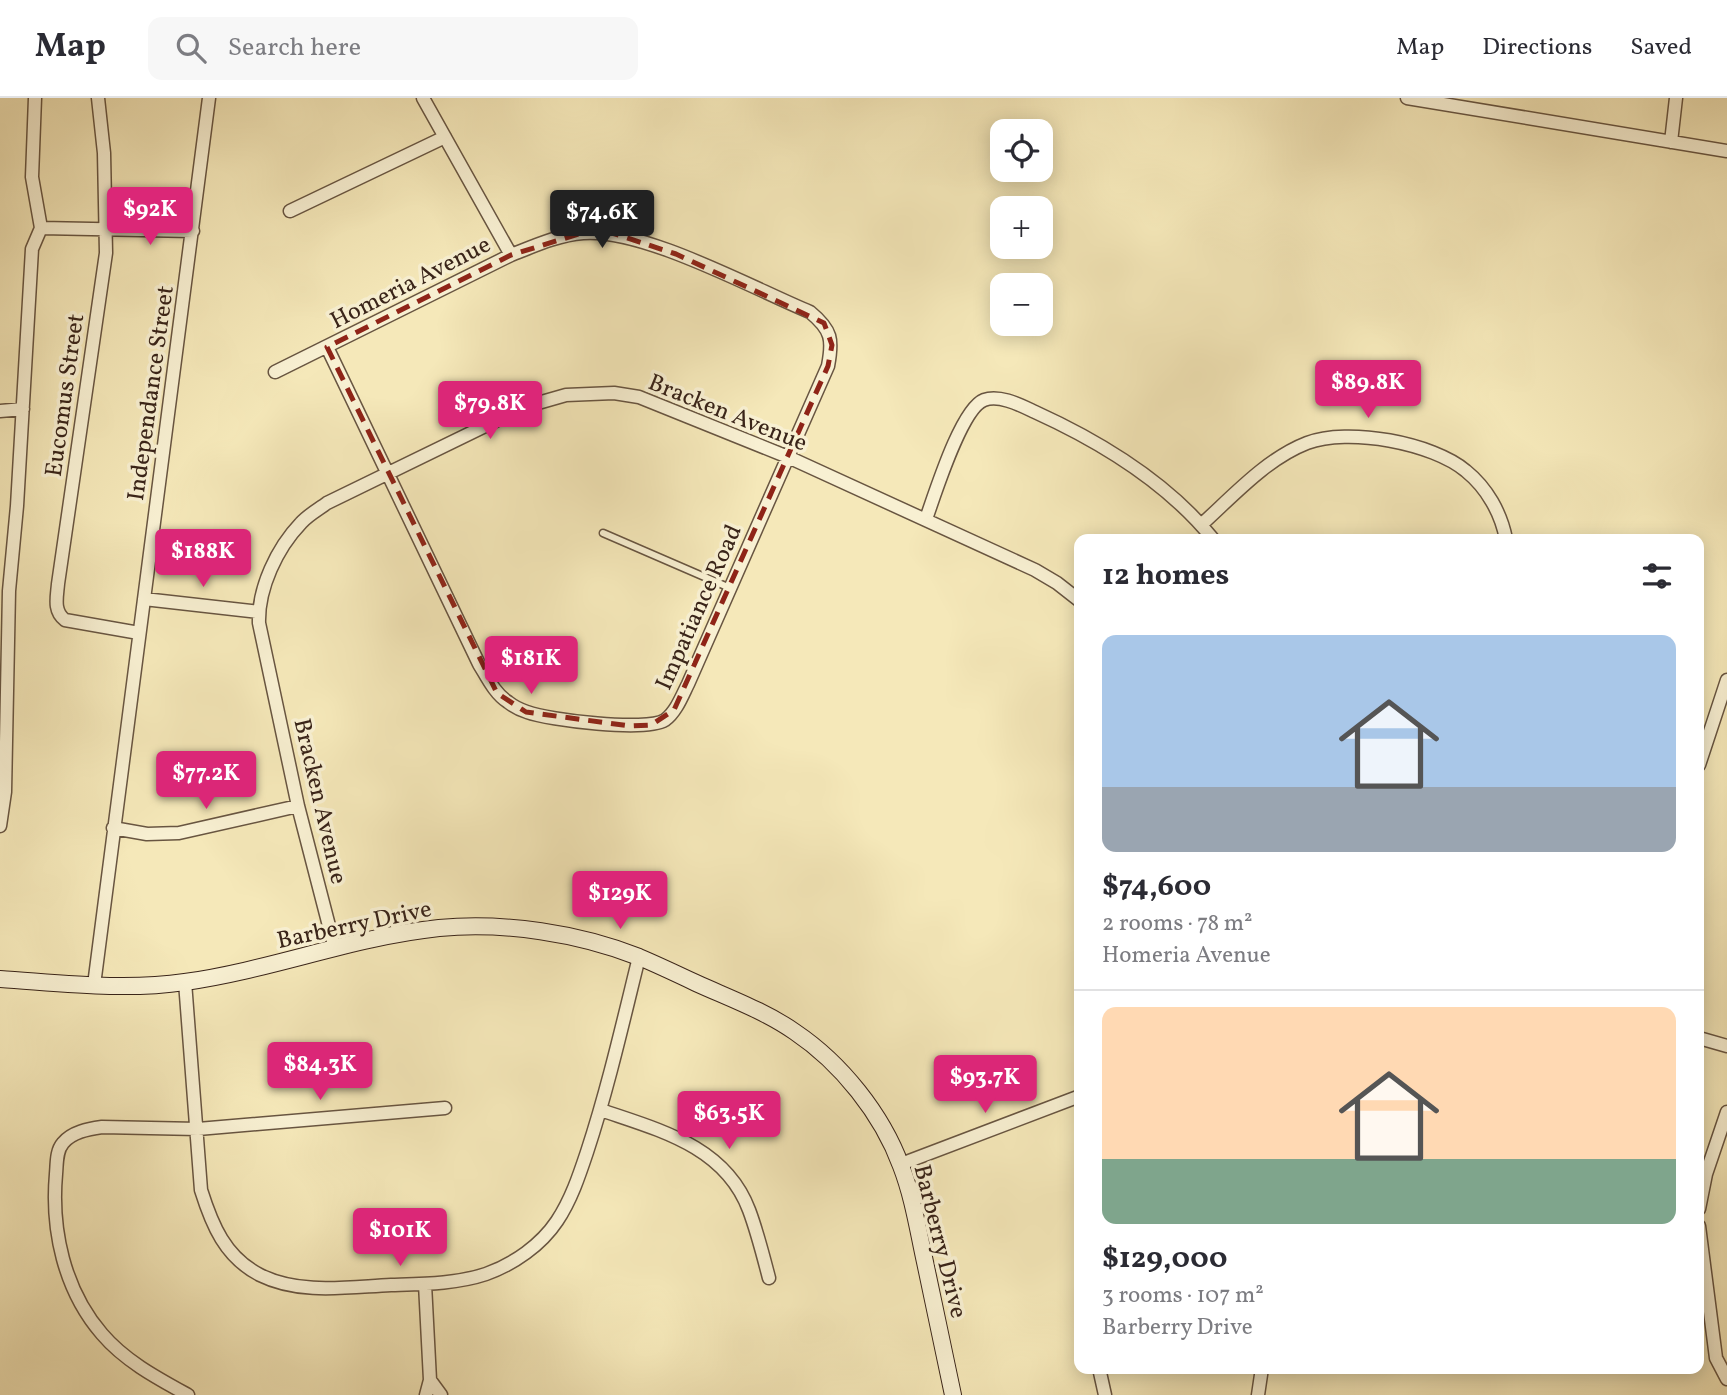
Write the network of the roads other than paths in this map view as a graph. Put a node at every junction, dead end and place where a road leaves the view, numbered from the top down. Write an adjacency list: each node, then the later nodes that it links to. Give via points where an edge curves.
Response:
1 (34, 98): 11 (street, via 32,177)
2 (98, 98): 12 (street, Eucomus Street)
3 (209, 98): 13 (street, Independance Street)
4 (423, 98): 7 (street)
5 (1407, 98): 8 (street)
6 (1676, 98): 8 (street)
7 (445, 137): 10 (street); 14 (street)
8 (1671, 142): 9 (street)
9 (1727, 151)
10 (290, 211)
11 (41, 228): 12 (street); 17 (street, via 32,249)
12 (107, 230): 13 (street); 30 (street, Eucomus Street, via 57,607 65,620)
13 (193, 231): 28 (street, Independance Street)
14 (511, 255): 15 (street, Homeria Avenue); 19 (street, Homeria Avenue, via 545,241 582,233 612,233 676,254 824,323 832,345 828,366)
15 (327, 347): 16 (street, Homeria Avenue); 20 (street, Impatiance Road)
16 (275, 372)
17 (23, 409): 18 (street); 34 (street, via 9,591 5,792)
18 (0, 411)
19 (788, 457): 20 (street, Bracken Avenue, via 639,397 595,393 566,395 524,407); 21 (street, Bracken Avenue); 26 (street, Impatiance Road)
20 (387, 472): 26 (street, Impatiance Road, via 479,664 497,692 526,712 630,726 665,720 688,684); 29 (street, Bracken Avenue, via 302,521 268,574)
21 (926, 519): 22 (street, via 969,414 984,400 992,399 1026,407 1124,459); 27 (street, Bracken Avenue, via 1035,570)
22 (1201, 525): 24 (street); 25 (street, via 1291,450 1309,442 1353,435 1425,450 1466,470 1497,510)
23 (603, 533): 26 (lane)
24 (1209, 534)
25 (1504, 534)
26 (730, 588)
27 (1074, 596)
28 (144, 600): 29 (street); 30 (street, Independance Street)
29 (259, 612): 33 (street, Bracken Avenue)
30 (139, 633): 35 (street, Independance Street)
31 (1727, 680): 32 (street)
32 (1704, 750)
33 (298, 806): 35 (street, via 179,833); 36 (street, Bracken Avenue)
34 (0, 826)
35 (113, 828): 40 (street, Independance Street)
36 (335, 949): 37 (street, Barberry Drive, via 440,928 496,927 580,939); 39 (street, Barberry Drive)
37 (639, 957): 45 (street); 48 (street, Barberry Drive, via 795,1031 863,1098)
38 (0, 979): 40 (street, Barberry Drive)
39 (185, 982): 40 (street, Barberry Drive); 47 (street)
40 (94, 985)
41 (1704, 1039): 42 (street)
42 (1727, 1046)
43 (1074, 1098): 48 (street)
44 (445, 1108): 47 (street)
45 (601, 1110): 51 (street, via 680,1137 724,1169 749,1209); 52 (street, via 574,1188 544,1237 519,1258 484,1275)
46 (1727, 1112): 49 (street)
47 (198, 1129): 52 (street, via 201,1190 210,1218 223,1243 248,1267 289,1285 319,1289); 57 (street, via 86,1129 63,1142 58,1151 55,1186 61,1253 80,1304 102,1334 142,1370)
48 (901, 1164): 60 (street, Barberry Drive)
49 (1704, 1184)
50 (1704, 1265): 55 (street, via 1716,1358)
51 (769, 1278)
52 (425, 1284): 56 (street)
53 (1100, 1374): 61 (street)
54 (1261, 1374): 62 (street)
55 (1727, 1379)
56 (430, 1380): 58 (street); 59 (street)
57 (188, 1395)
58 (426, 1395)
59 (440, 1395)
60 (953, 1395)
61 (1105, 1395)
62 (1258, 1395)

